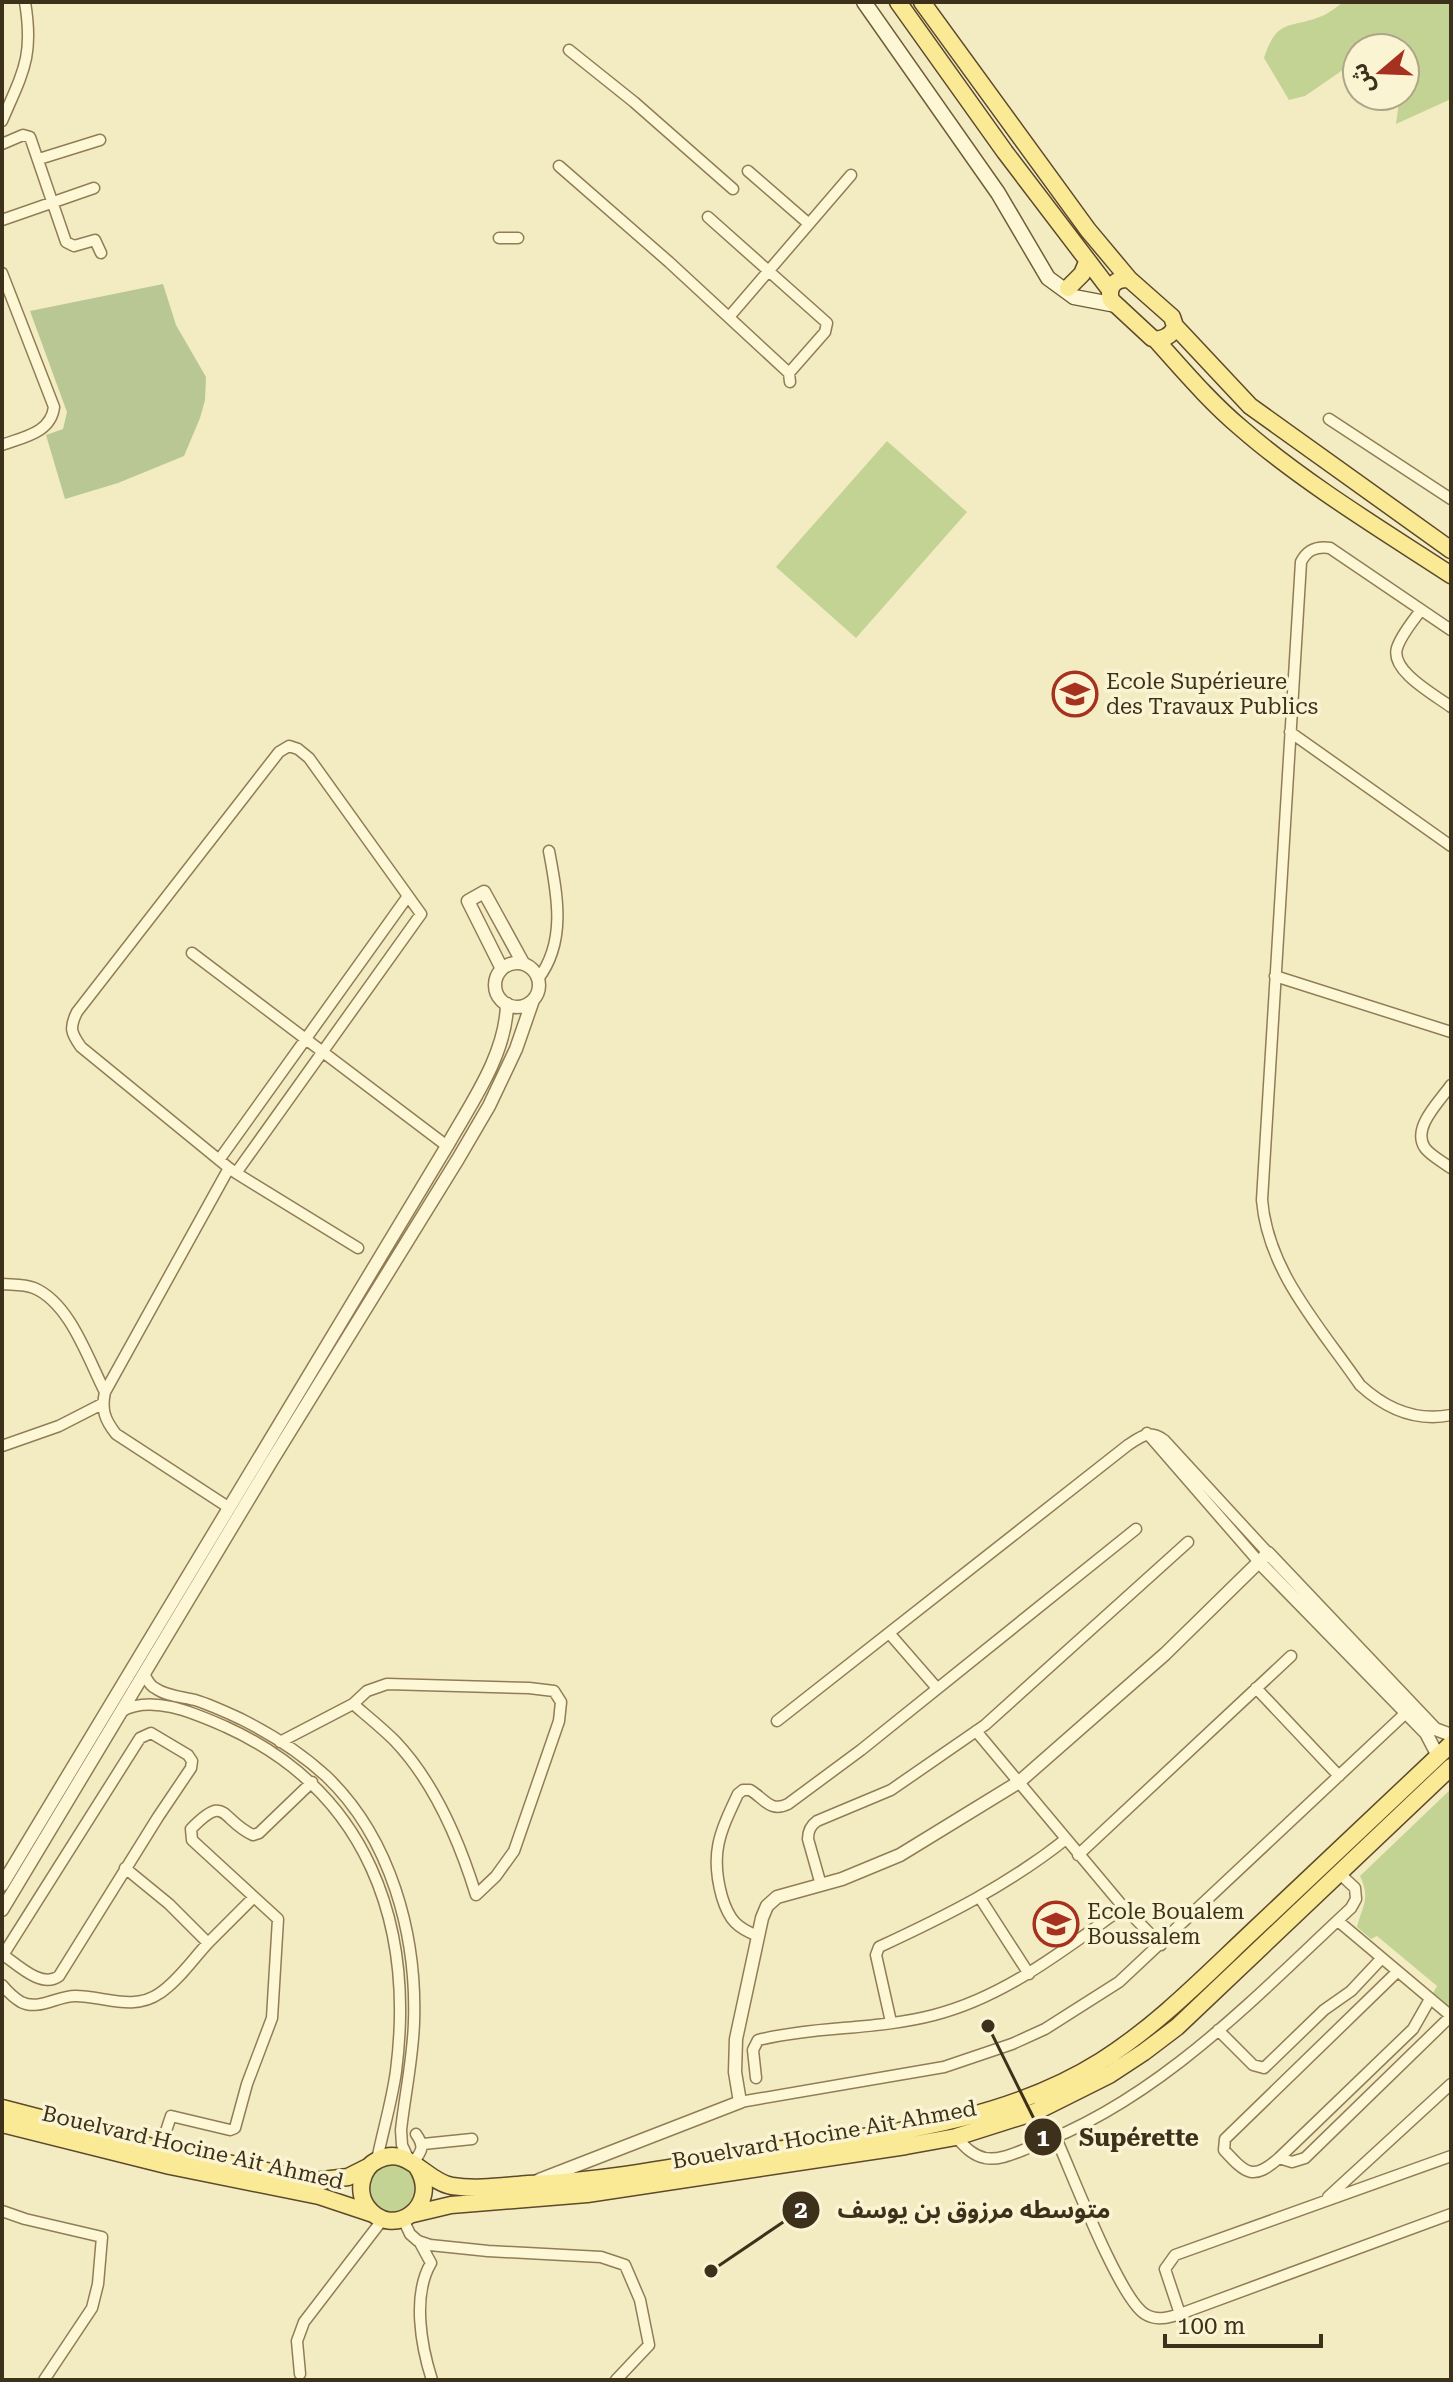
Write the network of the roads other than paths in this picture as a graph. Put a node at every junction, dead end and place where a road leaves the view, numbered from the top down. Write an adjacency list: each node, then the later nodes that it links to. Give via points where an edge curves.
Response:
1 (25, 2): 6 (street, via 29,52)
2 (864, 2): 26 (main road, via 998,193 1044,273)
3 (898, 2): 22 (main road)
4 (922, 2): 25 (main road)
5 (569, 50): 14 (street)
6 (2, 121)
7 (100, 140): 9 (street)
8 (2, 144): 9 (street, via 27,136)
9 (39, 159): 15 (street)
10 (559, 166): 28 (street)
11 (748, 171): 18 (street)
12 (851, 175): 18 (street)
13 (94, 188): 15 (street)
14 (733, 189)
15 (53, 202): 17 (street); 21 (street, via 68,244 95,240)
16 (708, 217): 23 (street)
17 (2, 220)
18 (809, 224): 23 (street)
19 (499, 238): 20 (street)
20 (518, 238)
21 (101, 253)
22 (1087, 262): 26 (main road, via 1082,274); 27 (main road)
23 (769, 270): 28 (street); 28 (street, via 827,323 790,377)
24 (2, 273): 32 (street, via 54,407 43,429)
25 (1129, 279): 27 (main road, via 1119,280); 29 (main road, via 1170,314)
26 (1062, 287): 27 (main road)
27 (1112, 296): 30 (main road)
28 (729, 317)
29 (1175, 326): 30 (main road); 34 (main road, via 1268,421)
30 (1156, 340): 35 (main road, via 1253,438)
31 (1329, 419): 33 (street)
32 (2, 445)
33 (1451, 499)
34 (1451, 550)
35 (1451, 575)
36 (1421, 610): 37 (street); 38 (street, via 1398,645 1397,661); 39 (street, via 1330,548 1316,548 1304,556)
37 (1451, 630)
38 (1451, 707)
39 (1290, 732): 40 (street); 46 (street)
40 (1451, 846)
41 (549, 851): 47 (street, via 558,924 548,966)
42 (408, 896): 51 (street); 52 (street, via 421,914); 55 (street, via 309,758 289,746 279,752 77,1012 71,1034 81,1047)
43 (192, 953): 51 (street)
44 (523, 963): 45 (street); 45 (street, via 484,892 468,901); 47 (street)
45 (502, 969): 49 (street, via 495,988)
46 (1275, 976): 50 (street); 62 (street, via 1262,1200 1274,1255 1360,1385 1374,1398 1407,1414)
47 (538, 979): 48 (street)
48 (533, 1000): 49 (street, via 521,1006); 70 (street, via 489,1106)
49 (507, 1004): 54 (street, via 504,1035)
50 (1451, 1032)
51 (306, 1040): 52 (street); 55 (street)
52 (322, 1051): 54 (street); 57 (street)
53 (1451, 1085): 56 (street, via 1421,1133 1426,1148)
54 (447, 1146): 64 (street)
55 (219, 1160): 57 (street)
56 (1451, 1168)
57 (233, 1170): 58 (street); 60 (street)
58 (358, 1248)
59 (2, 1284): 60 (street, via 31,1286 59,1306)
60 (105, 1392): 61 (street)
61 (102, 1404): 63 (street); 64 (street, via 116,1434)
62 (1451, 1415)
63 (2, 1446)
64 (228, 1507): 89 (street)
65 (1136, 1529): 71 (street)
66 (1188, 1542): 77 (street)
67 (1264, 1557): 68 (street, via 1147,1433); 74 (street); 84 (street, via 1165,1654)
68 (889, 1633): 71 (street); 76 (street)
69 (1291, 1656): 72 (street)
70 (144, 1674): 75 (street); 79 (street, via 155,1689 231,1714)
71 (936, 1687): 96 (street, via 784,1806 772,1807 750,1790 738,1794 715,1857 716,1875 729,1917)
72 (1256, 1688): 82 (street); 86 (street)
73 (353, 1704): 73 (street, via 367,1691 387,1684 549,1688 558,1696 559,1721 521,1834 506,1864 476,1895 455,1836 428,1787 394,1741); 79 (street)
74 (1410, 1709): 78 (street); 81 (street); 82 (street)
75 (122, 1711): 83 (street, via 147,1703 215,1723 275,1754); 94 (street)
76 (777, 1721)
77 (976, 1731): 84 (street); 90 (street, via 893,1789 812,1825 808,1839)
78 (1451, 1735)
79 (280, 1742): 119 (street, via 327,1777 348,1801 368,1830 399,1901 412,1952 414,1987 401,2130 402,2145)
80 (1451, 1744): 81 (main road)
81 (1444, 1762): 88 (main road, Bouelvard Hocine Ait Ahmed); 120 (main road, via 1165,2014 1065,2081 990,2111 938,2124)
82 (1339, 1776): 98 (street)
83 (312, 1782): 91 (street, via 259,1833 253,1835 214,1810 191,1829 192,1840); 118 (street, via 352,1830 373,1873 399,1973 396,2071)
84 (1019, 1782): 85 (street); 90 (street, via 919,1845)
85 (1066, 1839): 86 (street); 92 (street)
86 (1078, 1855): 93 (street)
87 (125, 1868): 97 (street); 99 (street, via 52,1981); 99 (street, via 191,1768 188,1755 151,1733 140,1738)
88 (1339, 1873): 95 (street, via 1356,1893 1354,1904); 112 (main road, Bouelvard Hocine Ait Ahmed, via 1144,2052 1048,2107)
89 (2, 1885)
90 (821, 1885): 96 (street, via 772,1901)
91 (254, 1897): 97 (street); 115 (street, via 278,1919 272,2018 237,2123 230,2130 171,2116)
92 (980, 1898): 102 (street); 105 (street, via 877,1949)
93 (1124, 1907): 98 (street); 102 (street)
94 (2, 1910)
95 (1338, 1921): 100 (street); 106 (street)
96 (758, 1936): 109 (street, via 736,2039)
97 (208, 1943): 103 (street, via 161,1993 130,2002 77,1996 41,2005 22,2003)
98 (1161, 1945): 109 (street, via 1076,2010 990,2053 909,2074)
99 (3, 1955)
100 (1381, 1959): 101 (street); 106 (street, via 1264,2068 1253,2065)
101 (1397, 1972): 104 (street); 117 (street, via 1223,2142 1227,2154 1252,2174)
102 (1029, 1974): 105 (street, via 947,2011)
103 (2, 1985)
104 (1430, 1999): 117 (street, via 1413,2029); 117 (street, via 1451,2016 1305,2158)
105 (891, 2022): 107 (street, via 758,2040 753,2050)
106 (1218, 2030): 113 (street, via 1131,2099)
107 (756, 2078)
108 (1451, 2084): 121 (street)
109 (740, 2102): 120 (street)
110 (2, 2108): 115 (main road)
111 (2, 2124): 125 (main road, Bouelvard Hocine Ait Ahmed, via 319,2196)
112 (956, 2137): 113 (street, via 975,2155 991,2159); 124 (main road, Bouelvard Hocine Ait Ahmed, via 587,2194 451,2205)
113 (1056, 2138): 127 (street, via 1137,2308 1160,2319)
114 (472, 2139): 119 (street, via 419,2139 423,2149)
115 (160, 2149): 118 (main road, via 314,2181 348,2177)
116 (1451, 2156): 121 (street)
117 (1279, 2158)
118 (373, 2163): 119 (main road, via 398,2156); 125 (main road, via 361,2187 366,2207)
119 (413, 2163): 120 (main road, via 446,2185); 124 (main road, via 425,2187 424,2197)
120 (524, 2185)
121 (1324, 2201): 127 (street, via 1175,2255 1165,2269)
122 (2, 2211): 129 (street, via 102,2237 92,2308)
123 (1451, 2214): 127 (street)
124 (408, 2216): 125 (main road); 126 (street, via 410,2234)
125 (378, 2217): 128 (street, via 304,2322 297,2341)
126 (418, 2241): 130 (street, via 431,2263 421,2298); 131 (street, via 601,2257 625,2265 640,2300 649,2345)
127 (1180, 2314)
128 (300, 2374)
129 (44, 2380)
130 (432, 2380)
131 (616, 2380)

